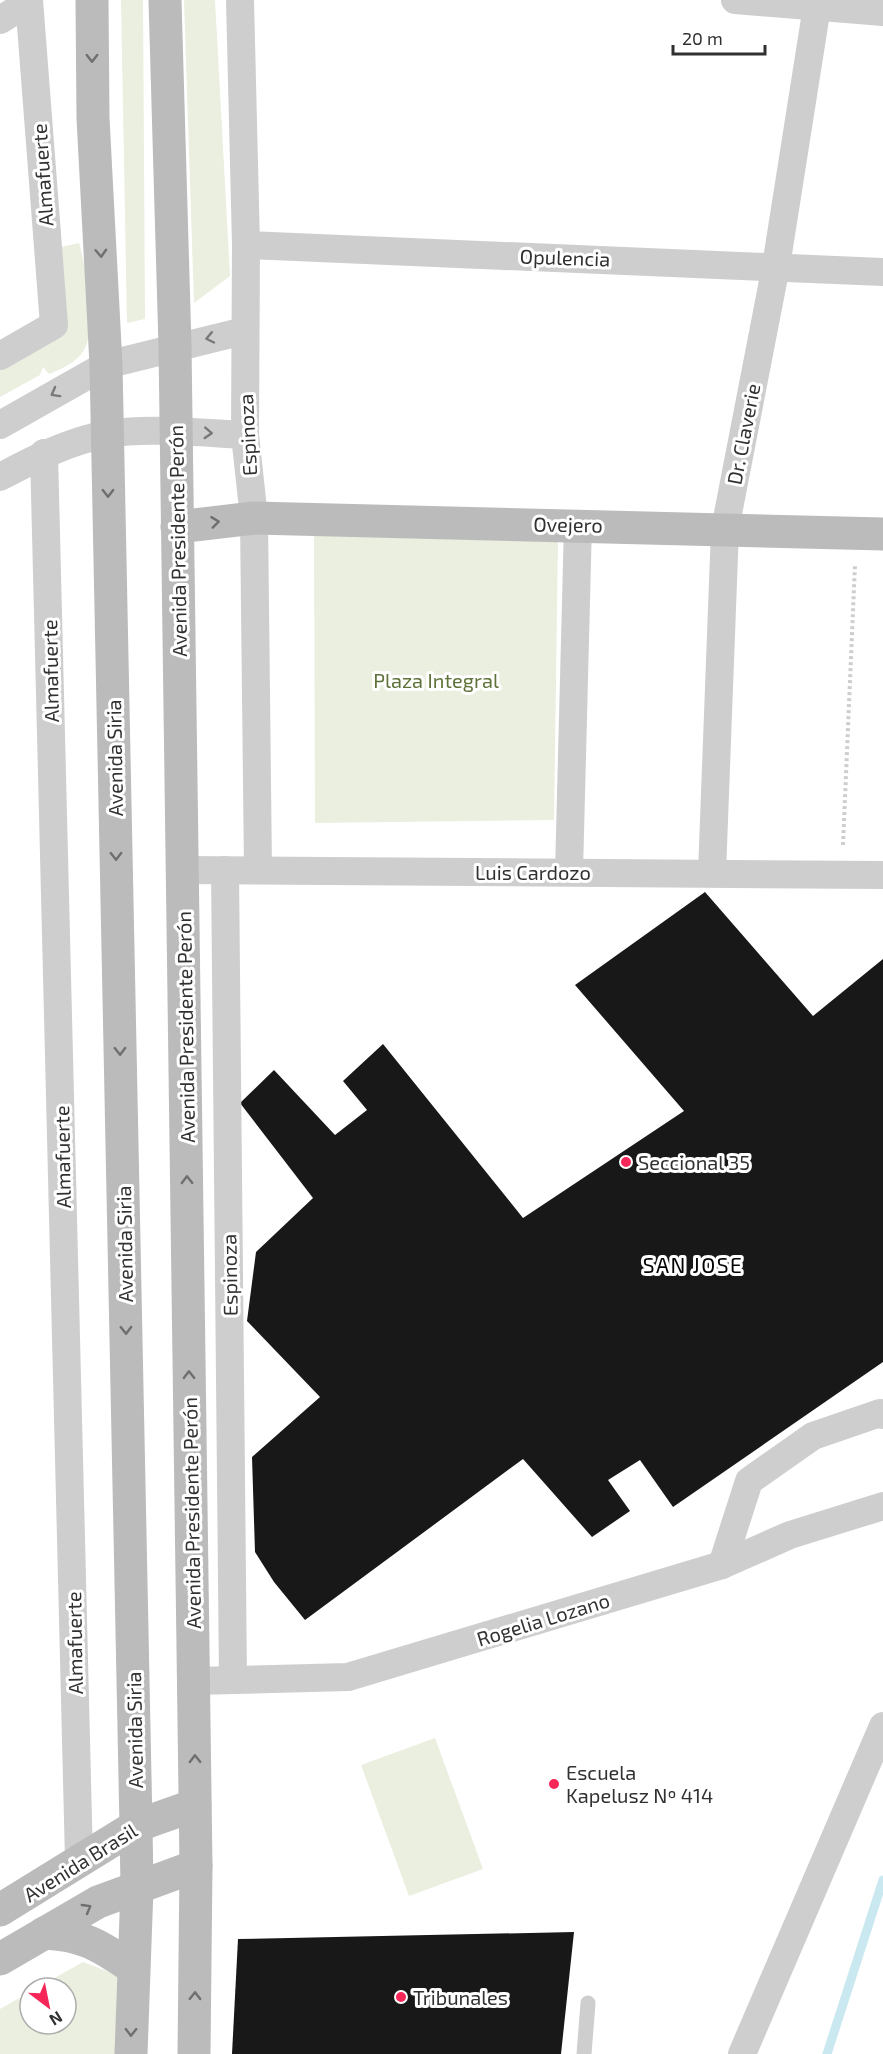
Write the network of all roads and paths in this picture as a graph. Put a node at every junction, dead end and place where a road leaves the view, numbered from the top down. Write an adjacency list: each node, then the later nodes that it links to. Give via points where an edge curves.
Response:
1 (92, 0): 15 (main road, one-way to 15, via 93,118)
2 (165, 0): 13 (main road, Avenida Presidente Perón)
3 (240, 0): 9 (street, Espinoza)
4 (735, 0): 6 (street)
5 (29, 1): 8 (street); 14 (street, Almafuerte, via 54,325)
6 (818, 3): 7 (street); 10 (street, Dr. Claverie)
7 (883, 12)
8 (0, 20)
9 (246, 245): 10 (street, Opulencia); 12 (street, Espinoza)
10 (776, 266): 11 (street, Opulencia); 25 (street, Dr. Claverie)
11 (883, 272)
12 (244, 331): 13 (street, one-way to 13); 19 (street, Espinoza)
13 (175, 346): 15 (street); 17 (main road, Avenida Presidente Perón)
14 (0, 356)
15 (106, 364): 16 (street, one-way to 16); 18 (main road)
16 (0, 424)
17 (176, 432): 18 (street); 19 (street, one-way to 19); 24 (main road, Avenida Presidente Perón)
18 (107, 434): 20 (street); 41 (main road, Avenida Siria, one-way to 41)
19 (245, 435): 22 (street, Espinoza)
20 (44, 453): 21 (street); 42 (street, Almafuerte)
21 (0, 477)
22 (254, 518): 23 (main road, Ovejero); 24 (main road, Ovejero, one-way to 22); 29 (street, Espinoza)
23 (578, 524): 25 (main road, Ovejero); 30 (street)
24 (177, 527): 27 (main road, Avenida Presidente Perón)
25 (725, 528): 26 (main road, Ovejero); 31 (street, Dr. Claverie)
26 (870, 534): 32 (path)
27 (183, 870): 28 (street, Luis Cardozo); 38 (main road, Avenida Presidente Perón, one-way to 27)
28 (225, 870): 29 (street, Luis Cardozo); 37 (street, Espinoza)
29 (258, 870): 30 (street, Luis Cardozo)
30 (568, 872): 31 (street, Luis Cardozo)
31 (712, 873): 32 (street, Luis Cardozo)
32 (842, 874): 33 (street, Luis Cardozo)
33 (883, 874)
34 (883, 1415): 36 (street, via 813,1436 749,1481)
35 (883, 1506): 36 (street, Rogelia Lozano, via 790,1535)
36 (722, 1565): 37 (street, Rogelia Lozano, via 348,1677)
37 (233, 1680): 38 (street, Rogelia Lozano)
38 (194, 1681): 40 (main road, Avenida Presidente Perón, one-way to 38)
39 (883, 1726): 53 (street)
40 (195, 1805): 41 (main road, Avenida Brasil); 43 (main road, Avenida Presidente Perón)
41 (136, 1826): 42 (main road, Avenida Brasil); 44 (main road, Avenida Siria)
42 (79, 1860): 45 (main road, Avenida Brasil)
43 (196, 1866): 44 (main road); 51 (main road, Avenida Presidente Perón, one-way to 43)
44 (137, 1888): 46 (main road, one-way to 44, via 98,1902); 48 (main road, Avenida Siria)
45 (0, 1910)
46 (44, 1933): 47 (main road); 48 (main road, via 95,1942)
47 (0, 1959)
48 (133, 1968): 50 (main road, Avenida Siria, one-way to 50)
49 (588, 2003): 52 (lane)
50 (131, 2054)
51 (194, 2054)
52 (584, 2054)
53 (742, 2054)

